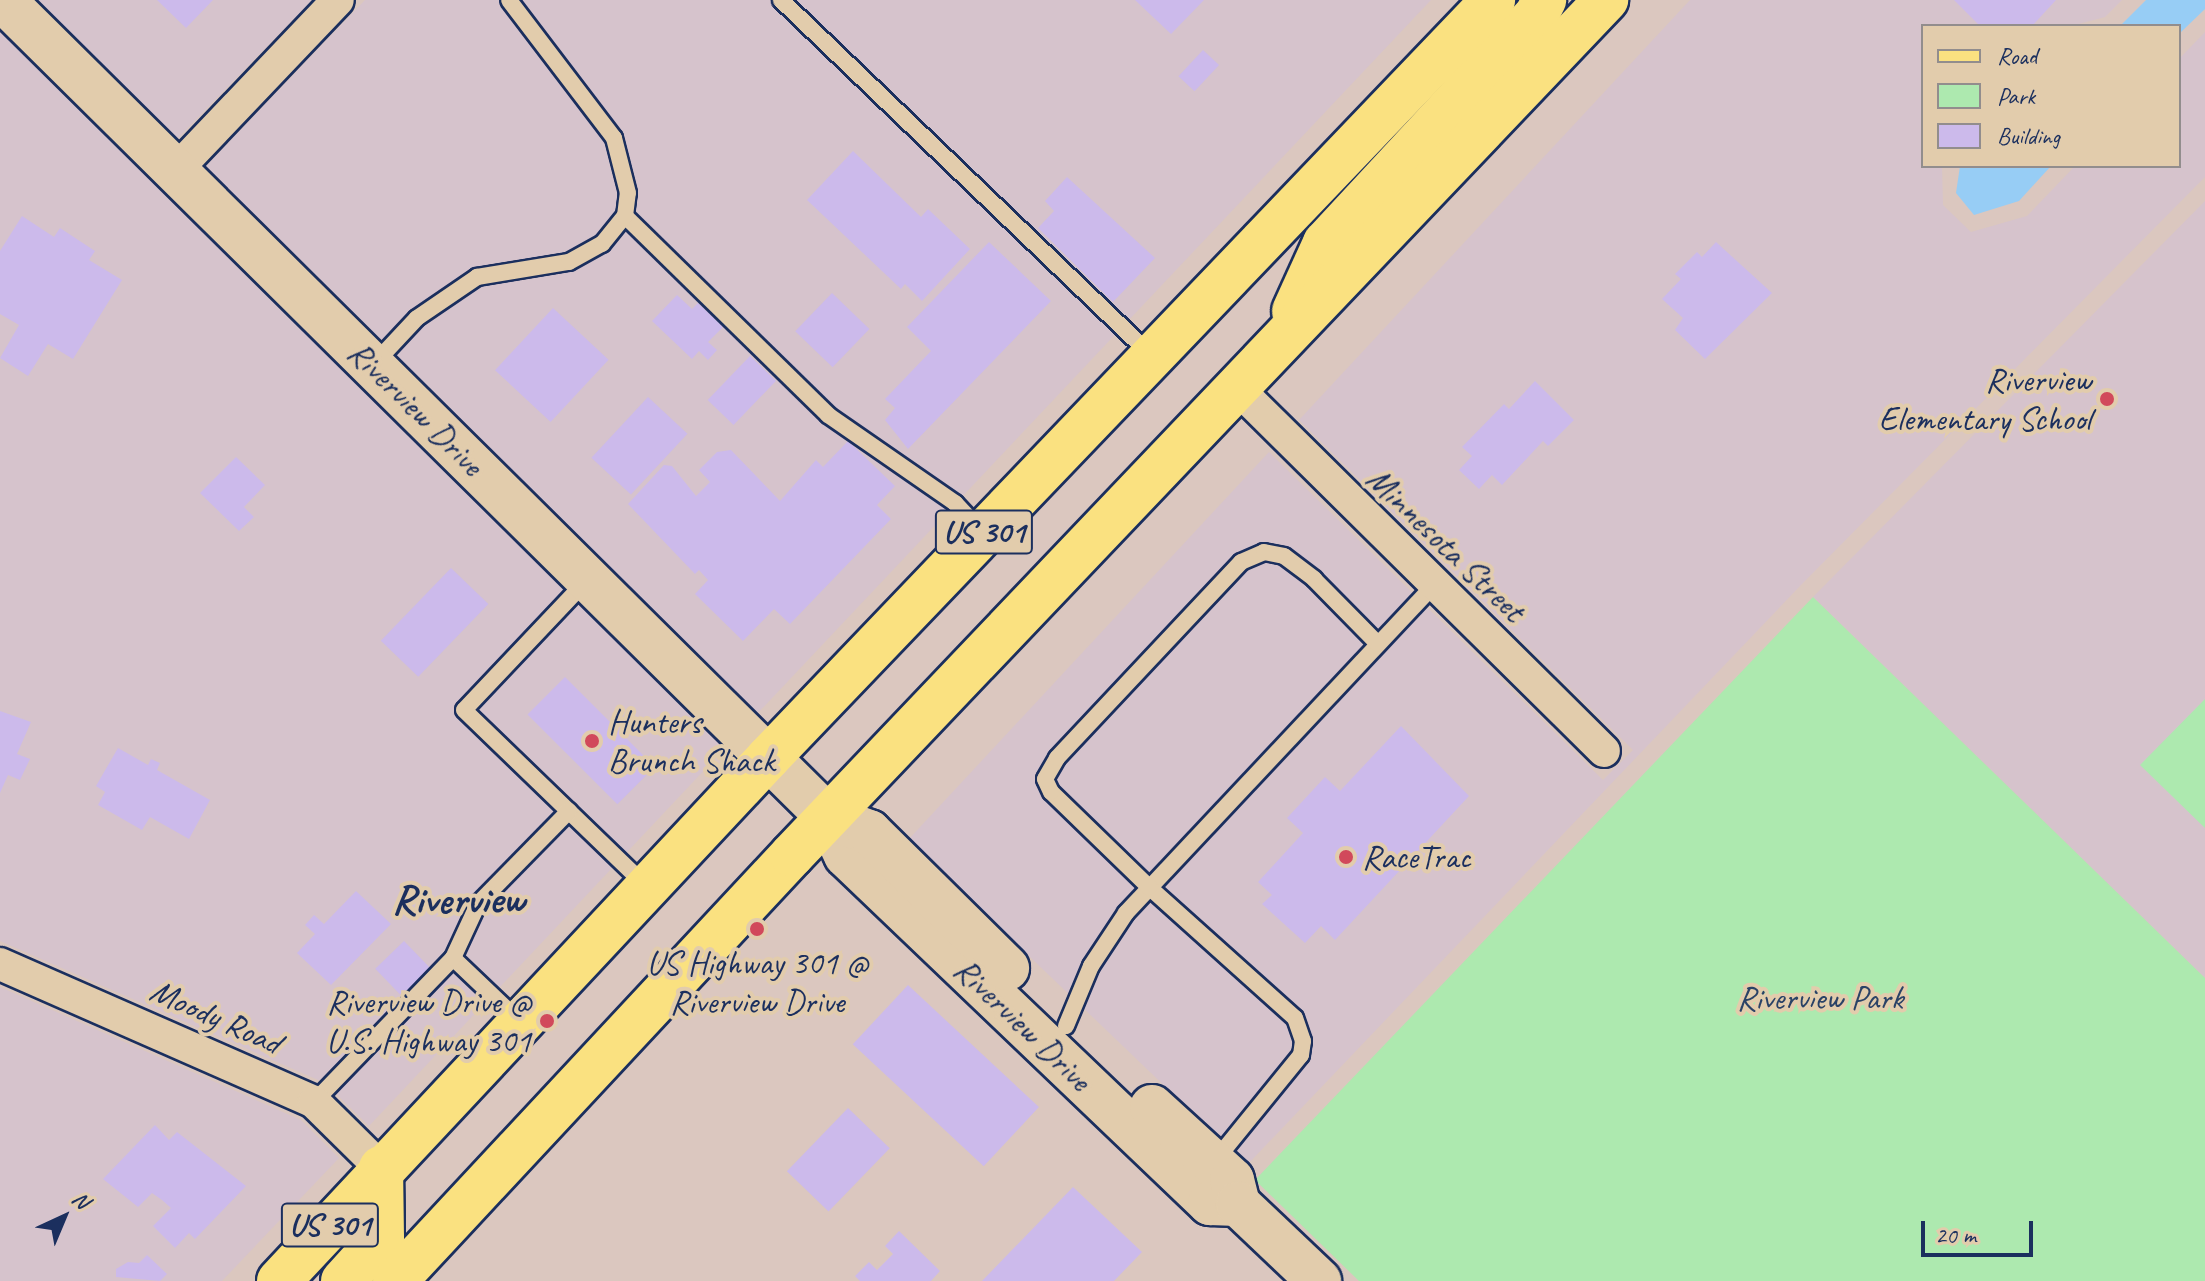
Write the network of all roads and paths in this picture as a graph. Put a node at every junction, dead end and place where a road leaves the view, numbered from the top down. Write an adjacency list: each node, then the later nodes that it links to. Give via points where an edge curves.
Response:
1 (3, 0): 8 (street, Riverview Drive)
2 (338, 0): 8 (street)
3 (509, 0): 9 (lane, via 614,138 628,193)
4 (781, 0): 11 (lane)
5 (1493, 0): 11 (main road, US 301)
6 (1544, 0): 10 (main road, via 1537,14 1325,243)
7 (1606, 0): 10 (main road, US 301)
8 (177, 169): 12 (street, Riverview Drive)
9 (625, 216): 12 (lane, via 602,244 569,262 477,277 417,318); 14 (lane, via 828,415 955,503)
10 (1280, 342): 13 (main road, US 301)
11 (1152, 356): 14 (main road, US 301)
12 (373, 365): 15 (street, Riverview Drive)
13 (1237, 388): 16 (street, Minnesota Street); 21 (main road, US 301)
14 (983, 533): 19 (main road, US 301)
15 (588, 579): 19 (street, Riverview Drive); 20 (lane, via 464,710)
16 (1434, 585): 17 (lane); 18 (street, Minnesota Street)
17 (1378, 644): 23 (lane); 23 (lane, via 1284,556 1264,552 1230,573 1057,758 1045,779 1051,792)
18 (1604, 751)
19 (768, 758): 21 (street, Riverview Drive); 22 (main road, US 301)
20 (569, 811): 22 (lane); 24 (lane, via 478,904)
21 (828, 817): 27 (street, Riverview Drive, via 869,832); 31 (street, Riverview Drive, via 846,855 1210,1203); 34 (main road, US 301)
22 (647, 887): 26 (main road, US 301)
23 (1149, 887): 27 (lane, via 1091,966); 29 (lane, via 1295,1018 1303,1041 1301,1055)
24 (453, 958): 26 (lane); 28 (lane)
25 (0, 964): 28 (street, Moody Road)
26 (519, 1022): 30 (main road, US 301)
27 (1066, 1026): 29 (street, Riverview Drive)
28 (314, 1102): 30 (street, Moody Road)
29 (1213, 1163): 31 (street, Riverview Drive, via 1232,1180)
30 (381, 1168): 32 (main road, US 301); 33 (main road, via 382,1238)
31 (1238, 1204): 35 (street, Riverview Drive)
32 (279, 1281)
33 (343, 1281)
34 (395, 1281)
35 (1319, 1281)

